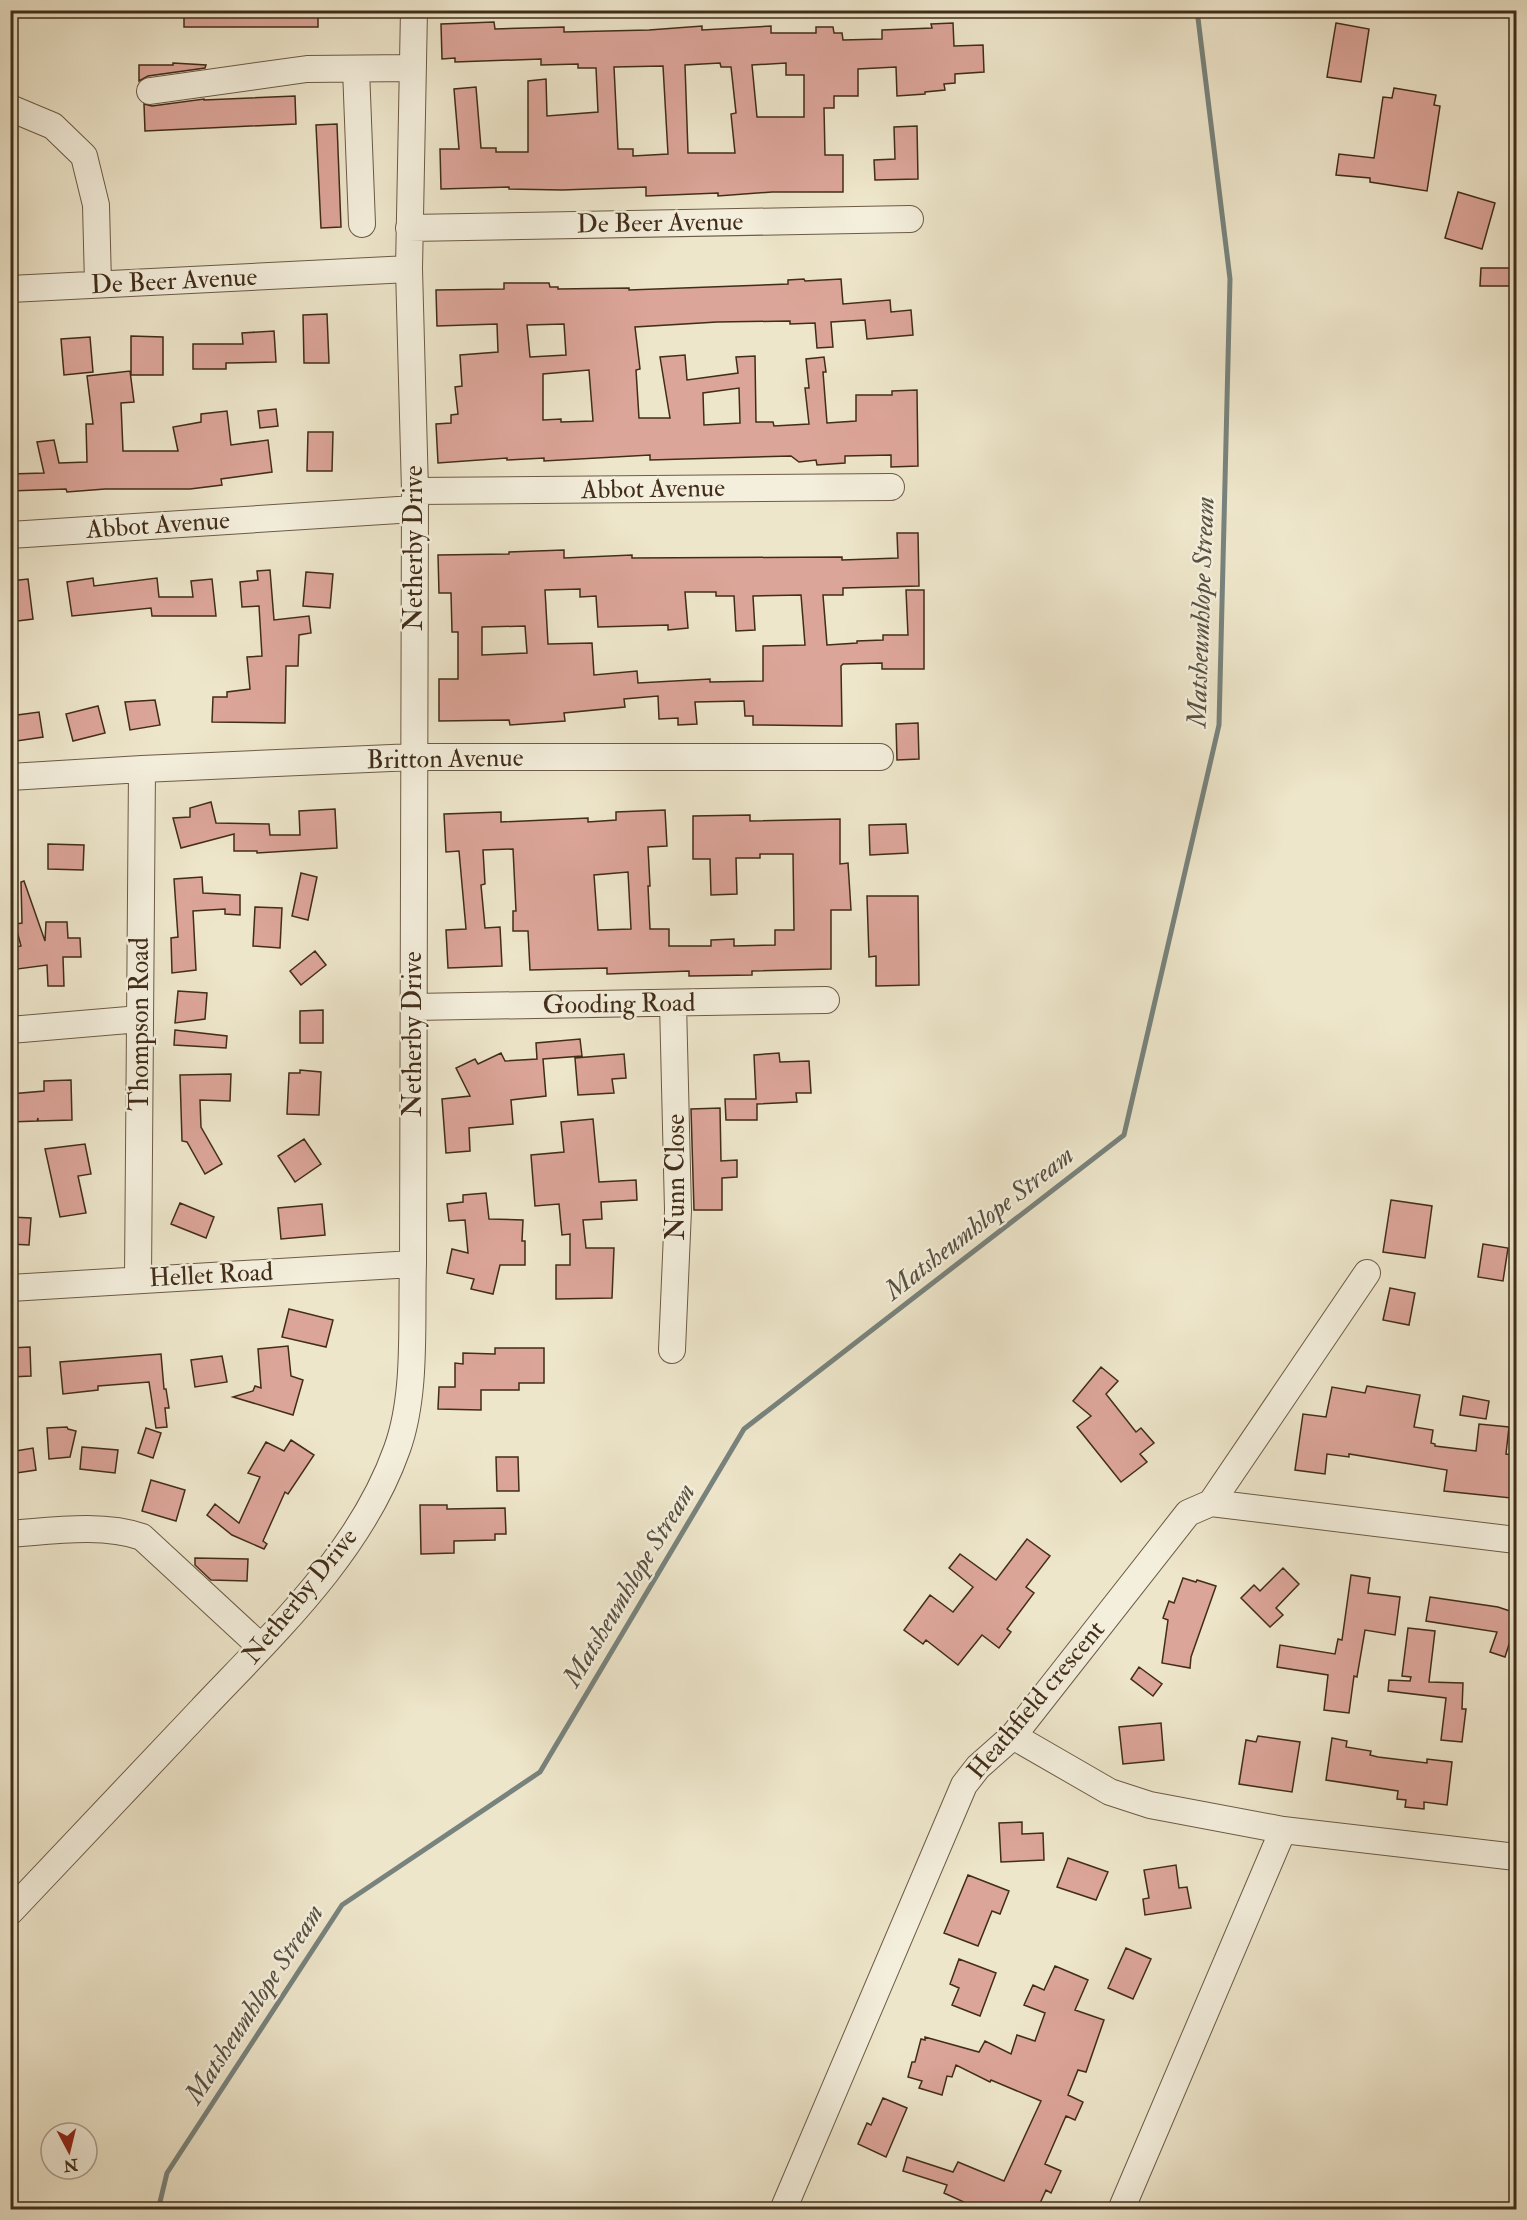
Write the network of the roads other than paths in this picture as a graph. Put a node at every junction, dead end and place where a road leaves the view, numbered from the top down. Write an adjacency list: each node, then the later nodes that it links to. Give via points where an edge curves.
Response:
1 (414, 10): 2 (street, Netherby Drive)
2 (413, 68): 3 (street); 8 (street, Netherby Drive)
3 (356, 69): 4 (street, via 307,69); 7 (street)
4 (150, 91)
5 (10, 108): 10 (street, via 53,126 84,156 96,205)
6 (910, 219): 8 (street, De Beer Avenue)
7 (362, 224)
8 (410, 228): 9 (street, Netherby Drive)
9 (409, 269): 10 (street, De Beer Avenue); 13 (street, Netherby Drive)
10 (98, 284): 11 (street, De Beer Avenue)
11 (10, 289)
12 (891, 487): 13 (street, Abbot Avenue)
13 (414, 500): 14 (street, Abbot Avenue); 15 (street, Netherby Drive)
14 (10, 535)
15 (414, 757): 16 (street, Britton Avenue); 17 (street, Britton Avenue); 21 (street, Netherby Drive)
16 (880, 757)
17 (142, 769): 18 (street, Britton Avenue); 22 (street, Thompson Road)
18 (10, 777)
19 (826, 1000): 20 (street, Gooding Road)
20 (673, 1003): 21 (street, Gooding Road); 28 (street, Nunn Close, via 678,1210)
21 (413, 1007): 24 (street, Netherby Drive)
22 (140, 1019): 23 (street); 26 (street, Thompson Road)
23 (10, 1030)
24 (412, 1264): 26 (street, Hellet Road); 32 (street, Netherby Drive, via 409,1392 398,1449 378,1493 347,1544)
25 (1367, 1273): 29 (street)
26 (138, 1280): 27 (street, Hellet Road)
27 (10, 1288)
28 (672, 1350)
29 (1211, 1503): 31 (street); 33 (street, Heathfield crescent, via 1188,1513)
30 (10, 1534): 32 (street, via 108,1529 142,1537)
31 (1516, 1540)
32 (261, 1647): 36 (street, Netherby Drive)
33 (1013, 1736): 34 (street, via 1110,1792 1150,1805); 37 (street, Heathfield crescent, via 964,1785)
34 (1283, 1830): 35 (street); 38 (street)
35 (1516, 1857)
36 (10, 1912)
37 (783, 2210)
38 (1121, 2210)

